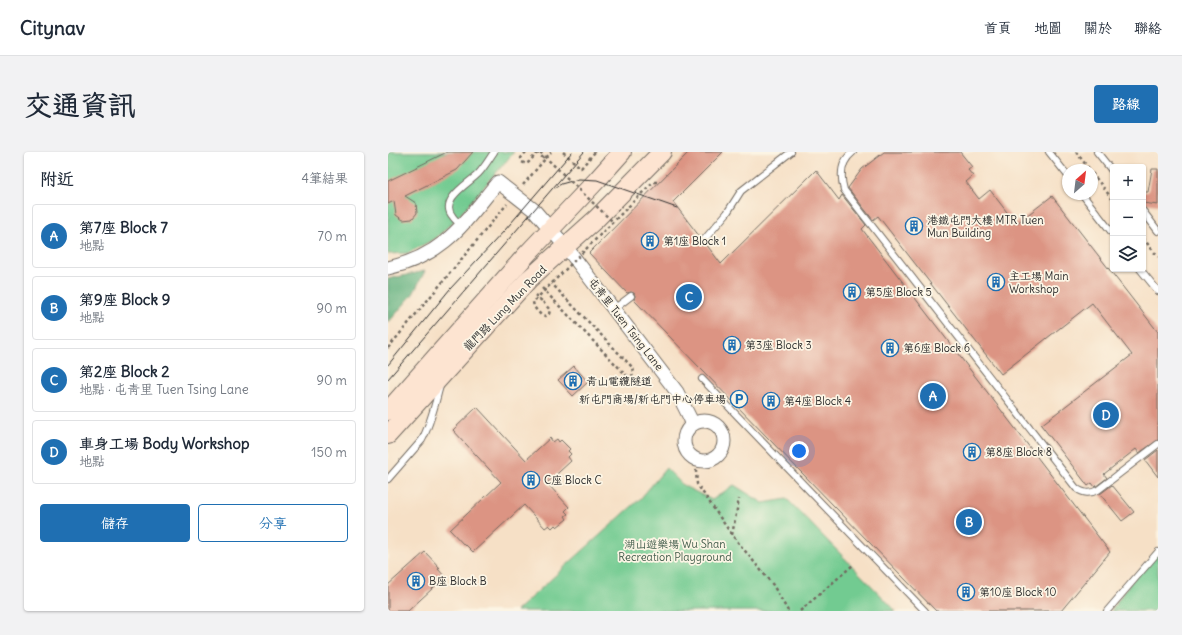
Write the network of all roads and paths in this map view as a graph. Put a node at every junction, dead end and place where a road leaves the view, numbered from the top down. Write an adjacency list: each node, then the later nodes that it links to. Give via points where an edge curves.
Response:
1 (494, 152): 25 (lane, via 479,173 450,200 449,209 452,216)
2 (526, 152): 3 (path, bridge, via 521,158 526,164)
3 (538, 152): 14 (path); 24 (path, bridge)
4 (551, 152): 14 (path)
5 (563, 152): 6 (path, via 581,168)
6 (594, 152)
7 (622, 152): 26 (main road, 龍門路 Lung Mun Road)
8 (662, 152): 31 (main road, 龍門路 Lung Mun Road)
9 (791, 152): 29 (lane, via 741,191 727,213)
10 (853, 152): 47 (lane, via 844,162 841,176 844,190 1081,492 1093,493 1098,490)
11 (1049, 152): 16 (lane)
12 (1076, 152): 15 (path)
13 (1097, 152): 17 (lane)
14 (544, 159): 20 (path)
15 (1085, 164)
16 (1062, 168)
17 (1110, 168)
18 (1098, 181): 21 (path)
19 (656, 182): 24 (path, bridge, via 653,182)
20 (515, 195): 25 (street, 屯青里 Tuen Tsing Lane, via 498,182); 26 (street, 屯青里 Tuen Tsing Lane, via 534,210); 41 (path)
21 (1110, 196)
22 (1087, 200): 27 (lane)
23 (1146, 215): 28 (lane)
24 (613, 222): 35 (path, bridge)
25 (462, 226): 33 (street, via 438,248 421,258)
26 (550, 229): 31 (street, 屯青里 Tuen Tsing Lane); 44 (main road, 龍門路 Lung Mun Road)
27 (1110, 230)
28 (1158, 230)
29 (703, 241)
30 (1146, 242): 32 (path)
31 (566, 247): 40 (street, 屯青里 Tuen Tsing Lane); 42 (main road, 龍門路 Lung Mun Road, via 529,279)
32 (1158, 257)
33 (388, 268)
34 (1142, 272): 37 (lane)
35 (552, 284): 36 (path, via 633,368 634,374 626,375); 38 (path, bridge, via 533,303 541,315 550,314 550,310 543,302)
36 (542, 287)
37 (1158, 292)
38 (535, 294)
39 (631, 296): 40 (lane)
40 (614, 309): 45 (street, 屯青里 Tuen Tsing Lane, via 678,392)
41 (388, 348)
42 (444, 372): 46 (main road, 龍門路 Lung Mun Road); 49 (lane, via 422,440)
43 (702, 379): 56 (lane)
44 (388, 411)
45 (693, 424): 48 (street, via 685,434 684,441 689,454); 48 (street, via 707,421 713,423 719,427 724,440 723,447 715,458)
46 (388, 435)
47 (1158, 444)
48 (695, 458): 51 (path, via 698,484)
49 (388, 479)
50 (739, 499): 51 (path)
51 (732, 535): 54 (path, via 773,585)
52 (1158, 552): 57 (lane)
53 (853, 565): 55 (path)
54 (788, 611)
55 (800, 611)
56 (925, 611)
57 (1107, 611)

